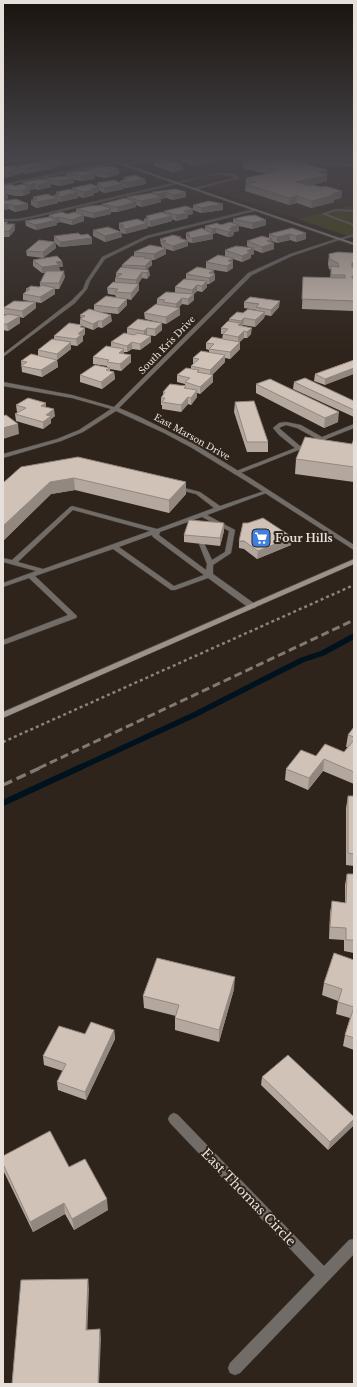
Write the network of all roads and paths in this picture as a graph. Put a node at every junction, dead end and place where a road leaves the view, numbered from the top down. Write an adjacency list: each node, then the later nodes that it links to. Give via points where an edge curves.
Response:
1 (204, 223): 6 (street, via 148,237 103,258 85,289 73,302)
2 (292, 223): 4 (street)
3 (354, 235): 4 (street, South Kris Drive)
4 (340, 239): 5 (street); 8 (street, South Kris Drive, via 286,257 250,274)
5 (354, 244)
6 (3, 356)
7 (3, 384): 8 (street, East Marson Drive, via 44,391)
8 (115, 409): 12 (street, South Kris Drive, via 81,431); 13 (street, East Marson Drive, via 166,432)
9 (354, 426): 10 (street)
10 (322, 439): 11 (street); 11 (street, via 294,425 280,424 276,428)
11 (299, 448): 13 (street)
12 (3, 456)
13 (236, 473): 15 (street, East Marson Drive)
14 (168, 485): 16 (street, via 198,493)
15 (266, 492): 16 (street); 21 (street, East Marson Drive)
16 (219, 509): 17 (street)
17 (202, 518): 18 (street); 25 (street, via 232,530 228,553)
18 (157, 531): 20 (street); 24 (street, via 72,508); 27 (street, via 155,536)
19 (202, 544): 25 (street)
20 (114, 546): 26 (street); 27 (street, via 173,589)
21 (354, 548)
22 (3, 560): 24 (street)
23 (354, 561): 31 (street)
24 (13, 563): 26 (street)
25 (210, 564): 27 (street)
26 (43, 571): 28 (street)
27 (209, 575): 31 (street)
28 (31, 576): 29 (street); 32 (street, via 73,616)
29 (3, 585)
30 (354, 585): 34 (path)
31 (252, 606): 33 (street)
32 (3, 643)
33 (3, 715)
34 (3, 742)
35 (174, 1119): 37 (street, East Thomas Circle)
36 (354, 1245): 37 (street)
37 (324, 1275): 38 (street)
38 (235, 1368)

